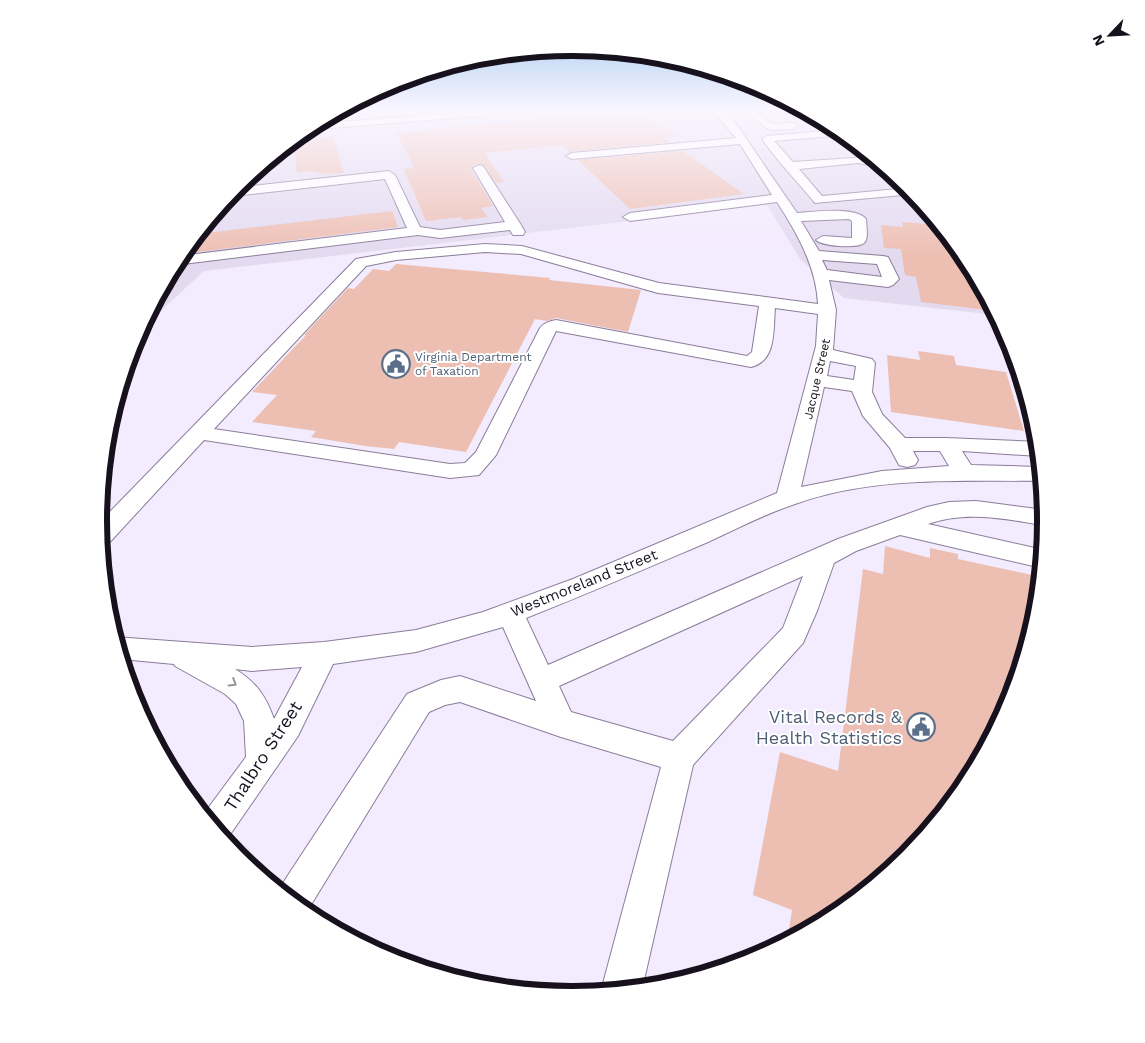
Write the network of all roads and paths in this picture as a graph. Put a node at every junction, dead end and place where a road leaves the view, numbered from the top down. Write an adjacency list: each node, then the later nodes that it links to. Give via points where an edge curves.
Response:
1 (754, 159): 6 (street, Jacque Street)
2 (782, 159): 5 (street)
3 (865, 160): 5 (street)
4 (479, 168): 12 (street, via 516,228 440,234)
5 (795, 170): 6 (street); 8 (street, via 819,200)
6 (765, 175): 9 (street, Jacque Street)
7 (248, 189): 12 (street, via 389,175)
8 (900, 192)
9 (781, 198): 10 (street); 11 (street, Jacque Street)
10 (630, 217)
11 (793, 217): 13 (street, Jacque Street); 13 (street, via 851,215 859,219 859,240 854,242)
12 (415, 231): 15 (street)
13 (806, 239): 14 (street, Jacque Street)
14 (815, 255): 16 (street, Jacque Street); 16 (street, via 883,260 891,279 888,282)
15 (188, 260)
16 (821, 274): 18 (street, Jacque Street)
17 (768, 302): 18 (street); 22 (street, via 658,288 522,250 485,248 361,262); 22 (street, via 761,354 751,362 556,325 549,328 485,455 471,470 450,471)
18 (828, 310): 19 (street, Jacque Street)
19 (824, 354): 20 (street, Jacque Street); 21 (street, via 866,363)
20 (817, 380): 21 (street); 29 (street, Jacque Street)
21 (862, 387): 24 (street, via 873,416)
22 (199, 433): 32 (street)
23 (946, 444): 24 (street); 25 (street); 26 (street)
24 (899, 445): 27 (street)
25 (1032, 449)
26 (964, 471): 27 (street, Westmoreland Street); 28 (street, Westmoreland Street)
27 (915, 474): 29 (street, Westmoreland Street, via 835,485)
28 (1035, 474)
29 (787, 498): 35 (street, Westmoreland Street, via 582,586)
30 (1038, 516): 31 (street, via 1007,510 965,510 936,513)
31 (899, 526): 33 (street); 34 (street)
32 (107, 530)
33 (823, 557): 39 (street); 41 (street, via 793,635)
34 (1036, 557)
35 (510, 613): 38 (street, Westmoreland Street, via 416,641); 39 (street)
36 (125, 648): 37 (street, Westmoreland Street)
37 (174, 653): 38 (street, Westmoreland Street, via 252,659); 42 (street, one-way to 42, via 233,682 248,696 262,727)
38 (324, 654): 42 (street, Thalbro Street, via 287,726)
39 (542, 681): 40 (street)
40 (561, 723): 41 (street); 44 (street, via 460,688 418,703)
41 (679, 758): 45 (street)
42 (262, 764): 43 (street, Thalbro Street)
43 (219, 823)
44 (296, 896)
45 (623, 984)

